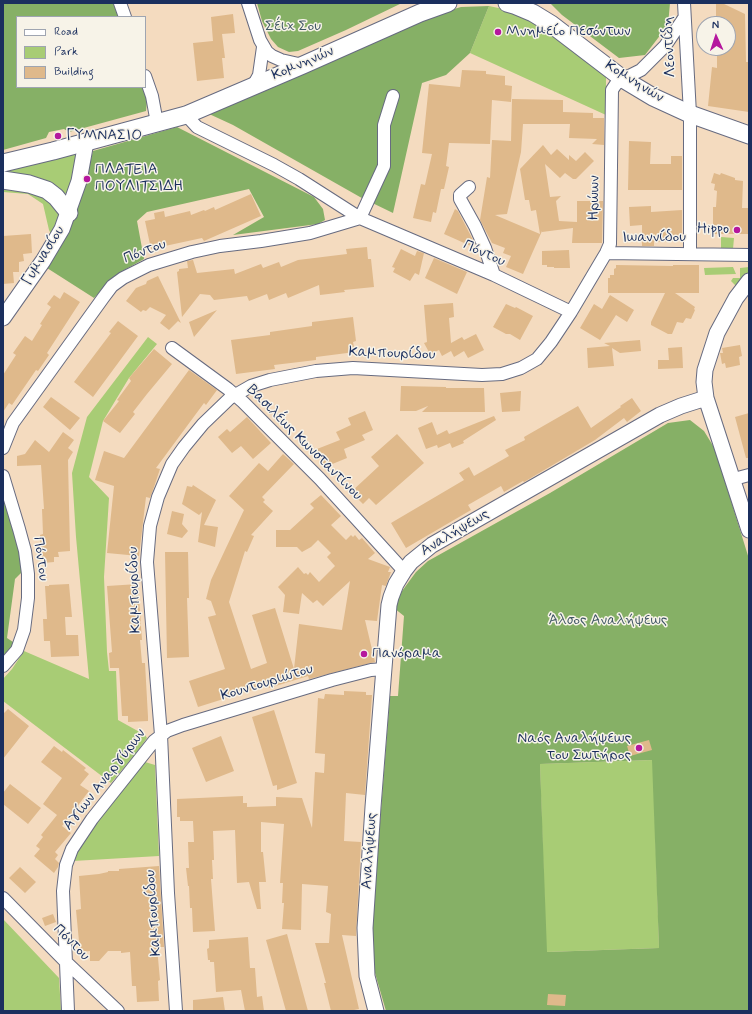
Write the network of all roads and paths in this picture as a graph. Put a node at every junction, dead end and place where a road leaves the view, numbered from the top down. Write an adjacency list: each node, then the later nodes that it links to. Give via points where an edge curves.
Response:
1 (120, 3): 6 (street)
2 (248, 3): 8 (street)
3 (448, 3): 9 (main road, Κομνηνών)
4 (506, 3): 11 (main road, Κομνηνών, via 533,13 551,24)
5 (684, 3): 7 (street, Λεοντίδη)
6 (125, 16)
7 (684, 18): 11 (street, via 665,46 641,70); 14 (street, Λεοντίδη)
8 (263, 46): 9 (street, via 272,56); 12 (street, via 259,75)
9 (303, 65): 12 (main road, Κομνηνών)
10 (146, 79): 16 (street)
11 (623, 79): 14 (main road, Κομνηνών, via 653,97); 24 (street, Ηρώων, via 612,90 611,236)
12 (253, 86): 15 (main road, Κομνηνών)
13 (393, 96): 23 (street, via 384,125 384,166)
14 (690, 114): 17 (main road, Κομνηνών); 25 (street, Λεοντίδη)
15 (186, 115): 16 (main road, Κομνηνών); 23 (street, Πόντου, via 197,127 293,175)
16 (157, 123): 18 (main road, Κομνηνών)
17 (749, 135)
18 (86, 142): 19 (main road, Κομνηνών); 22 (street, Γυμνασίου, via 81,174)
19 (3, 163)
20 (3, 180): 22 (main road, via 47,190)
21 (469, 187): 27 (street, via 460,195 460,199 476,226)
22 (69, 212): 30 (street, Γυμνασίου, via 53,246)
23 (360, 218): 27 (street, Πόντου); 34 (street, Πόντου, via 310,233 192,252 149,265 122,278 112,286 12,423)
24 (606, 253): 25 (street, Ιωαννίδου); 29 (street, Ηρώων)
25 (690, 254): 26 (street, Ιωαννίδου)
26 (749, 255)
27 (494, 275): 29 (street, Πόντου)
28 (749, 281): 33 (street, via 731,306 716,337 705,375)
29 (571, 312): 32 (street, Καμπουρίδου, via 537,359 512,372 482,375 390,369 337,369 283,377 250,386)
30 (3, 318)
31 (172, 348): 32 (street, Βασιλέως Κωνσταντίνου)
32 (234, 395): 39 (street, Βασιλέως Κωνσταντίνου, via 320,479); 42 (street, Καμπουρίδου, via 203,424 176,458 163,485 150,526 148,568)
33 (706, 398): 37 (street); 39 (street, Αναλήψεως, via 670,410 432,545 417,556)
34 (3, 448)
35 (749, 474): 37 (street)
36 (3, 476): 40 (street, Πόντου, via 25,551 28,574 24,630 17,650)
37 (734, 479): 38 (street)
38 (749, 530)
39 (404, 571): 41 (street, Αναλήψεως, via 390,601)
40 (3, 666)
41 (385, 669): 42 (street, Κουντουριώτου, via 363,672 258,702); 48 (street, Αναλήψεως, via 365,928 367,976)
42 (160, 735): 44 (street, Αγίων Αναργύρων, via 92,819 72,849 66,865 63,890); 47 (street, Καμπουρίδου)
43 (3, 898): 44 (street, Πόντου)
44 (65, 961): 45 (street, Αγίων Αναργύρων); 46 (street, Πόντου)
45 (68, 1011)
46 (118, 1011)
47 (176, 1011)
48 (376, 1011)

